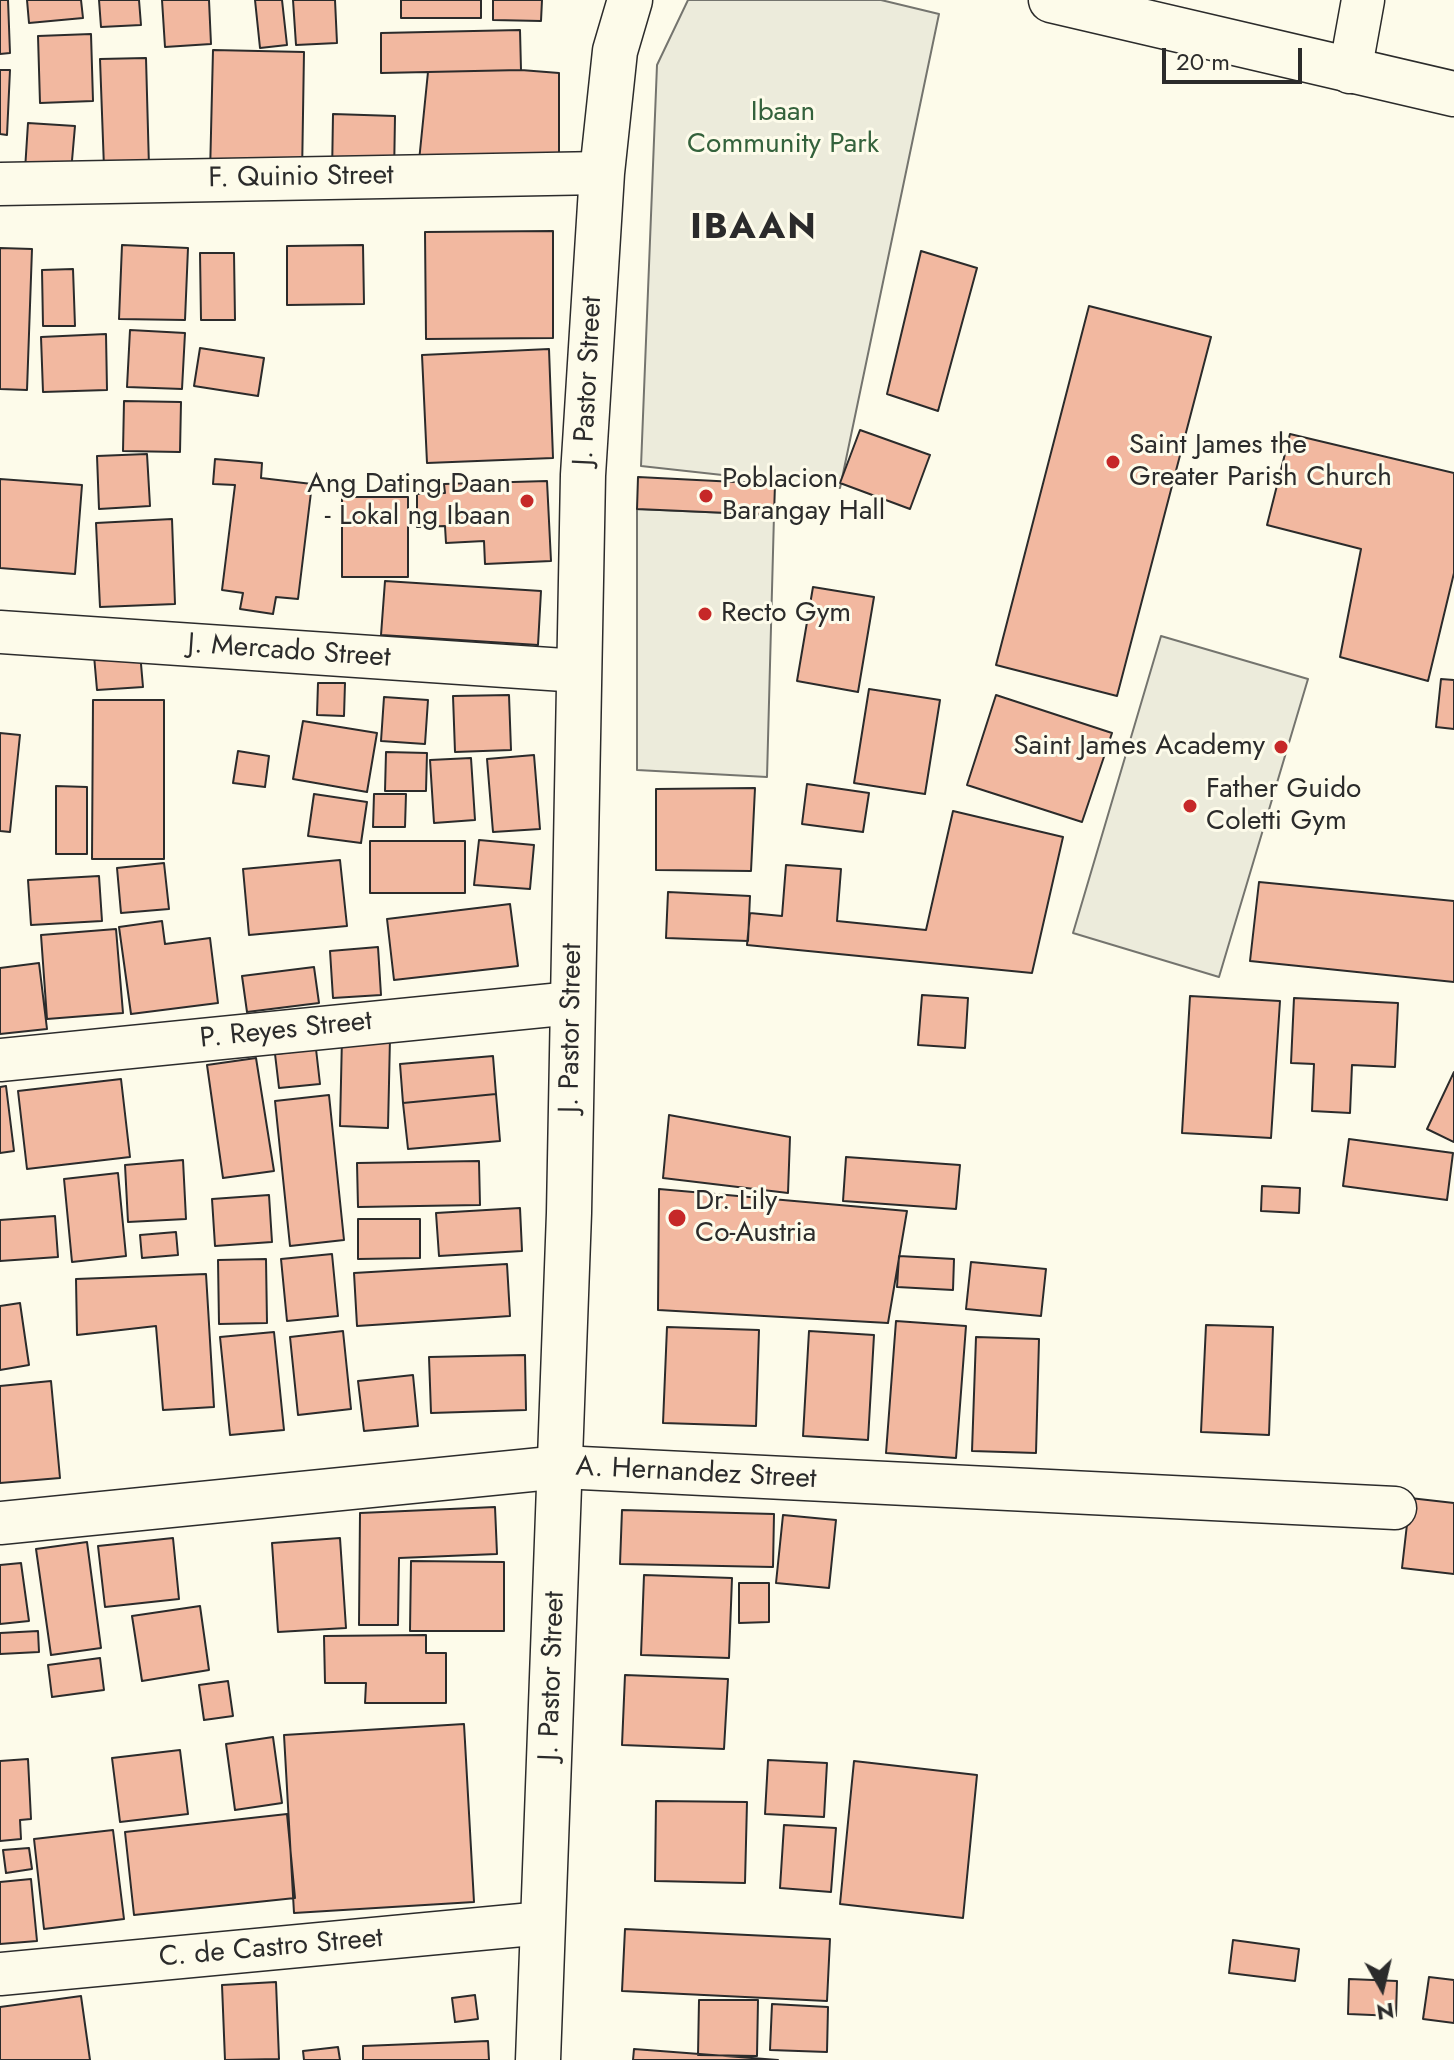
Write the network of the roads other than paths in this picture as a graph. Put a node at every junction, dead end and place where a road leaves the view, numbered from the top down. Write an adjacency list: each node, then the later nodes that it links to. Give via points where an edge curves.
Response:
1 (630, 0): 6 (main road, J. Pastor Street, via 615,51)
2 (1051, 0): 4 (main road)
3 (1363, 0): 4 (street)
4 (1350, 72): 5 (main road)
5 (1454, 94)
6 (602, 173): 7 (street, F. Quinio Street); 9 (main road, J. Pastor Street, via 583,475)
7 (0, 184)
8 (0, 632): 9 (street, J. Mercado Street)
9 (579, 671): 10 (main road, J. Pastor Street)
10 (572, 1003): 11 (street, P. Reyes Street); 12 (main road, J. Pastor Street)
11 (0, 1060)
12 (561, 1467): 13 (street, A. Hernandez Street); 14 (street, A. Hernandez Street); 15 (main road, J. Pastor Street)
13 (1395, 1508)
14 (0, 1523)
15 (543, 1923): 16 (street, C. de Castro Street); 17 (main road, J. Pastor Street)
16 (0, 1974)
17 (538, 2060)

